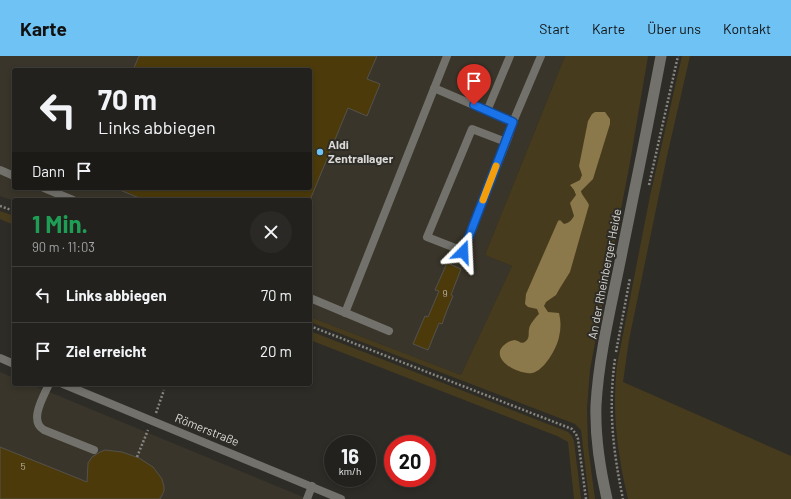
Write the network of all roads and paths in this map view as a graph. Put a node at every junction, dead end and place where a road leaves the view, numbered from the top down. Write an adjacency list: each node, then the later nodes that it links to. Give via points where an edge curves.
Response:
1 (447, 56): 6 (lane)
2 (510, 56): 7 (lane)
3 (541, 56): 8 (lane)
4 (662, 56): 31 (street, An der Rheinberger Heide, via 599,374 596,406 601,468)
5 (678, 56): 12 (path)
6 (434, 88): 7 (lane); 19 (lane)
7 (487, 111): 8 (lane)
8 (513, 122): 9 (lane)
9 (506, 142): 9 (lane, via 463,252 427,237 472,129)
10 (0, 170): 11 (lane)
11 (12, 175)
12 (649, 188)
13 (49, 190): 14 (lane)
14 (68, 198)
15 (0, 206): 16 (path)
16 (12, 210)
17 (632, 271): 32 (path, via 615,354 611,396 612,436)
18 (312, 299): 19 (lane)
19 (345, 312): 21 (lane)
20 (312, 327): 30 (path, via 572,429 578,439)
21 (389, 330)
22 (0, 358): 23 (lane)
23 (12, 363)
24 (48, 386): 26 (lane, via 36,416 38,424 44,430)
25 (68, 386): 27 (lane, Römerstraße)
26 (94, 450)
27 (312, 486): 28 (lane); 29 (lane, Römerstraße)
28 (307, 499)
29 (341, 499)
30 (586, 499)
31 (607, 499)
32 (623, 499)

